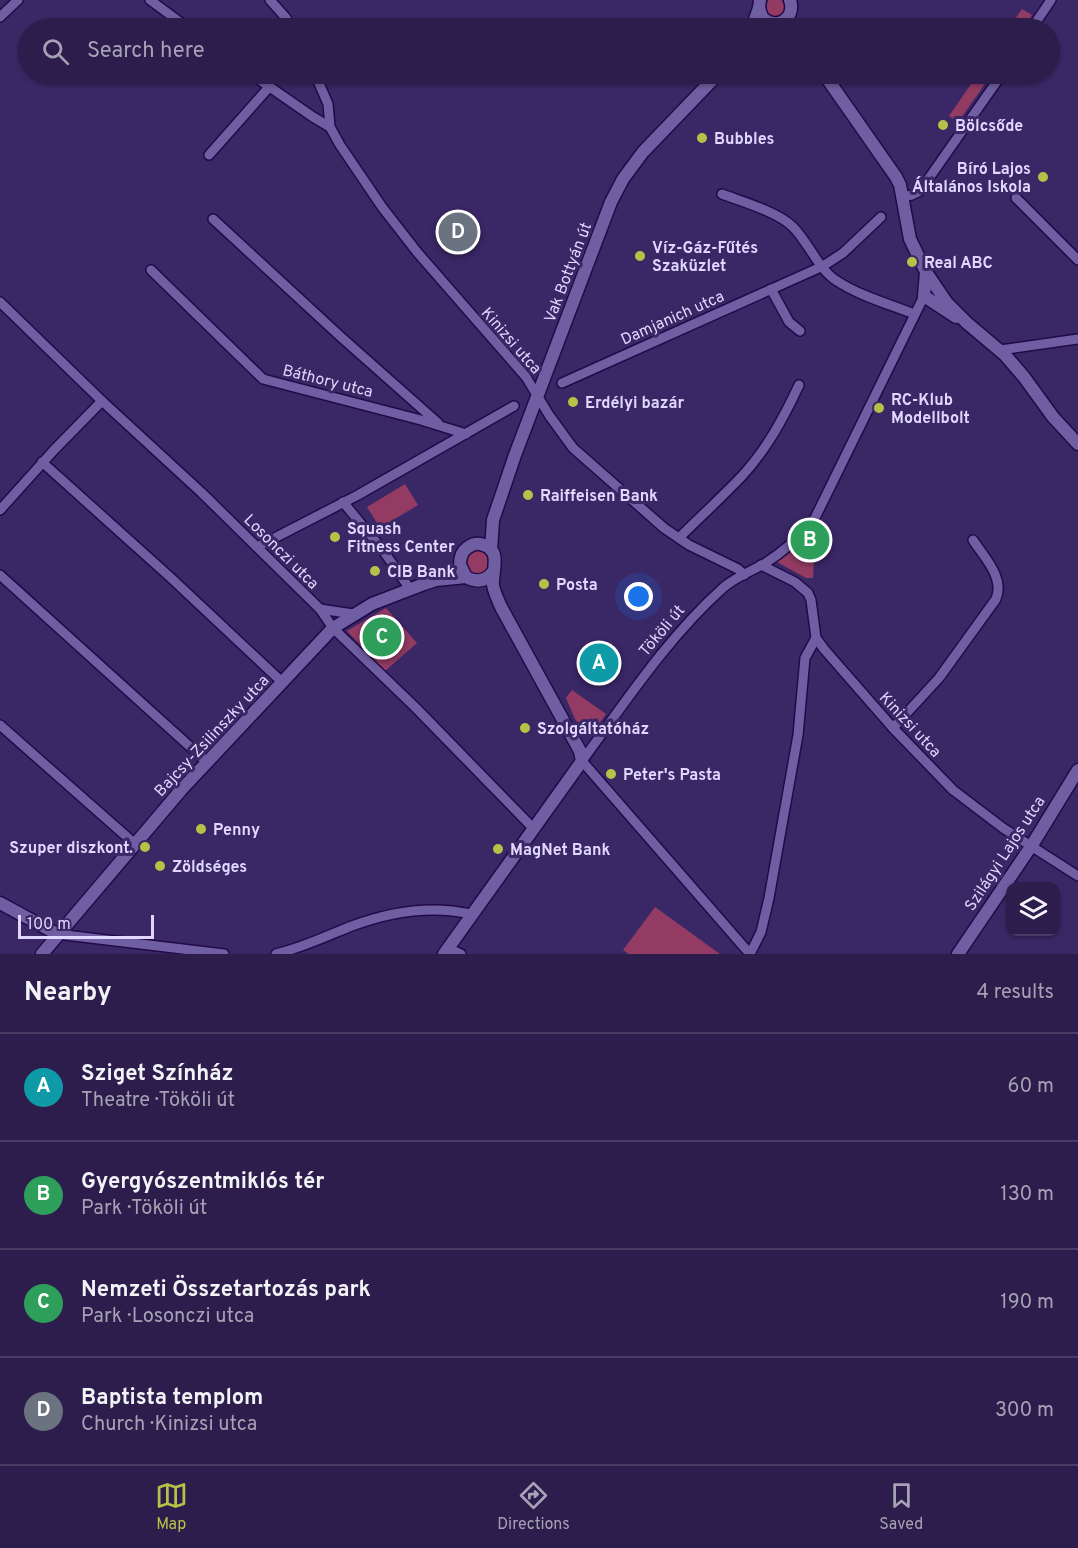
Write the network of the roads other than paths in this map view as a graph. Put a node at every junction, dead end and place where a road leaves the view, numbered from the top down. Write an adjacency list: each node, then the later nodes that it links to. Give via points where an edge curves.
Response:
1 (18, 0): 7 (street)
2 (150, 0): 8 (street)
3 (270, 0): 9 (street)
4 (1051, 0): 12 (street)
5 (759, 4): 10 (street)
6 (791, 5): 11 (street)
7 (0, 17)
8 (174, 18)
9 (286, 18)
10 (764, 18)
11 (782, 18)
12 (1039, 18)
13 (267, 84): 18 (street)
14 (319, 84): 19 (street, Kinizsi utca, via 328,104)
15 (709, 84): 40 (street, Vak Bottyán út, via 643,152 617,190)
16 (831, 84): 22 (street, via 892,169)
17 (995, 84): 22 (street, via 920,191)
18 (270, 86): 19 (street); 20 (street)
19 (330, 128): 40 (street, Kinizsi utca, via 417,252 526,377)
20 (209, 155)
21 (722, 194): 27 (street, via 784,220)
22 (902, 196): 29 (street, via 910,239)
23 (1016, 198): 26 (street)
24 (881, 217): 27 (street, Damjanich utca, via 843,253)
25 (213, 219): 43 (street)
26 (1078, 260)
27 (822, 266): 30 (street, Damjanich utca); 33 (street, via 846,286)
28 (151, 270): 43 (street, Báthory utca, via 263,379)
29 (926, 273): 31 (street); 34 (street, via 947,303)
30 (771, 290): 35 (street, via 789,322); 38 (street, Damjanich utca)
31 (924, 296): 33 (street, Tököli út); 34 (street)
32 (0, 302): 41 (street, Losonczi utca)
33 (914, 314): 56 (street, Tököli út, via 813,522 799,538)
34 (968, 323): 37 (street)
35 (800, 332)
36 (1078, 339): 37 (street)
37 (1000, 350): 45 (street)
38 (562, 382)
39 (799, 385): 50 (street, via 764,448)
40 (537, 395): 48 (street, Vak Bottyán út); 50 (street, Kinizsi utca, via 573,448)
41 (102, 401): 46 (street); 53 (street, Losonczi utca)
42 (514, 406): 44 (street)
43 (440, 425): 44 (street, Báthory utca)
44 (466, 434): 47 (street)
45 (1078, 444)
46 (42, 462): 49 (street); 69 (street)
47 (343, 502): 53 (street); 63 (street)
48 (497, 505): 52 (street, Vak Bottyán út); 54 (street, Vak Bottyán út)
49 (0, 510)
50 (679, 538): 58 (street, Kinizsi utca)
51 (973, 540): 71 (street, via 998,579 996,599 939,678)
52 (477, 544): 54 (street); 55 (street, via 465,548)
53 (257, 547): 65 (street, Losonczi utca)
54 (491, 550): 57 (street, via 496,560)
55 (460, 565): 60 (street); 61 (street, Bajcsy-Zsilinszky utca)
56 (761, 565): 58 (street, Tököli út); 68 (street, via 808,593)
57 (493, 572): 62 (street); 64 (street, via 493,586)
58 (744, 574): 72 (street, Tököli út, via 727,584 696,614 648,670)
59 (0, 575): 73 (street)
60 (466, 577): 61 (street, Bajcsy-Zsilinszky utca); 62 (street)
61 (436, 580): 63 (street, Bajcsy-Zsilinszky utca)
62 (479, 580): 64 (street)
63 (410, 590): 66 (street, Bajcsy-Zsilinszky utca)
64 (501, 608): 72 (street)
65 (320, 609): 66 (street); 67 (street, Losonczi utca)
66 (353, 614): 67 (street, Bajcsy-Zsilinszky utca)
67 (337, 632): 69 (street, Bajcsy-Zsilinszky utca); 75 (street, Losonczi utca)
68 (816, 638): 71 (street, Kinizsi utca); 87 (street, via 805,658 798,735 769,898 761,932)
69 (282, 682): 73 (street, Bajcsy-Zsilinszky utca)
70 (0, 725): 76 (street)
71 (893, 728): 77 (street, Kinizsi utca, via 954,790)
72 (582, 761): 75 (street, Tököli út); 87 (street)
73 (207, 762): 76 (street, Bajcsy-Zsilinszky utca)
74 (1078, 770): 77 (street, Szilágyi Lajos utca)
75 (534, 829): 80 (street, Tököli út)
76 (135, 844): 81 (street, Bajcsy-Zsilinszky utca)
77 (1032, 845): 78 (street, Kinizsi utca); 88 (street, Szilágyi Lajos utca)
78 (1078, 876)
79 (0, 903): 81 (street)
80 (471, 914): 82 (street, Tököli út); 85 (street, via 433,910 379,916)
81 (57, 934): 83 (street, Bajcsy-Zsilinszky utca); 84 (street)
82 (446, 951): 86 (street)
83 (42, 954)
84 (224, 954)
85 (276, 954)
86 (461, 954)
87 (750, 954)
88 (958, 954)

